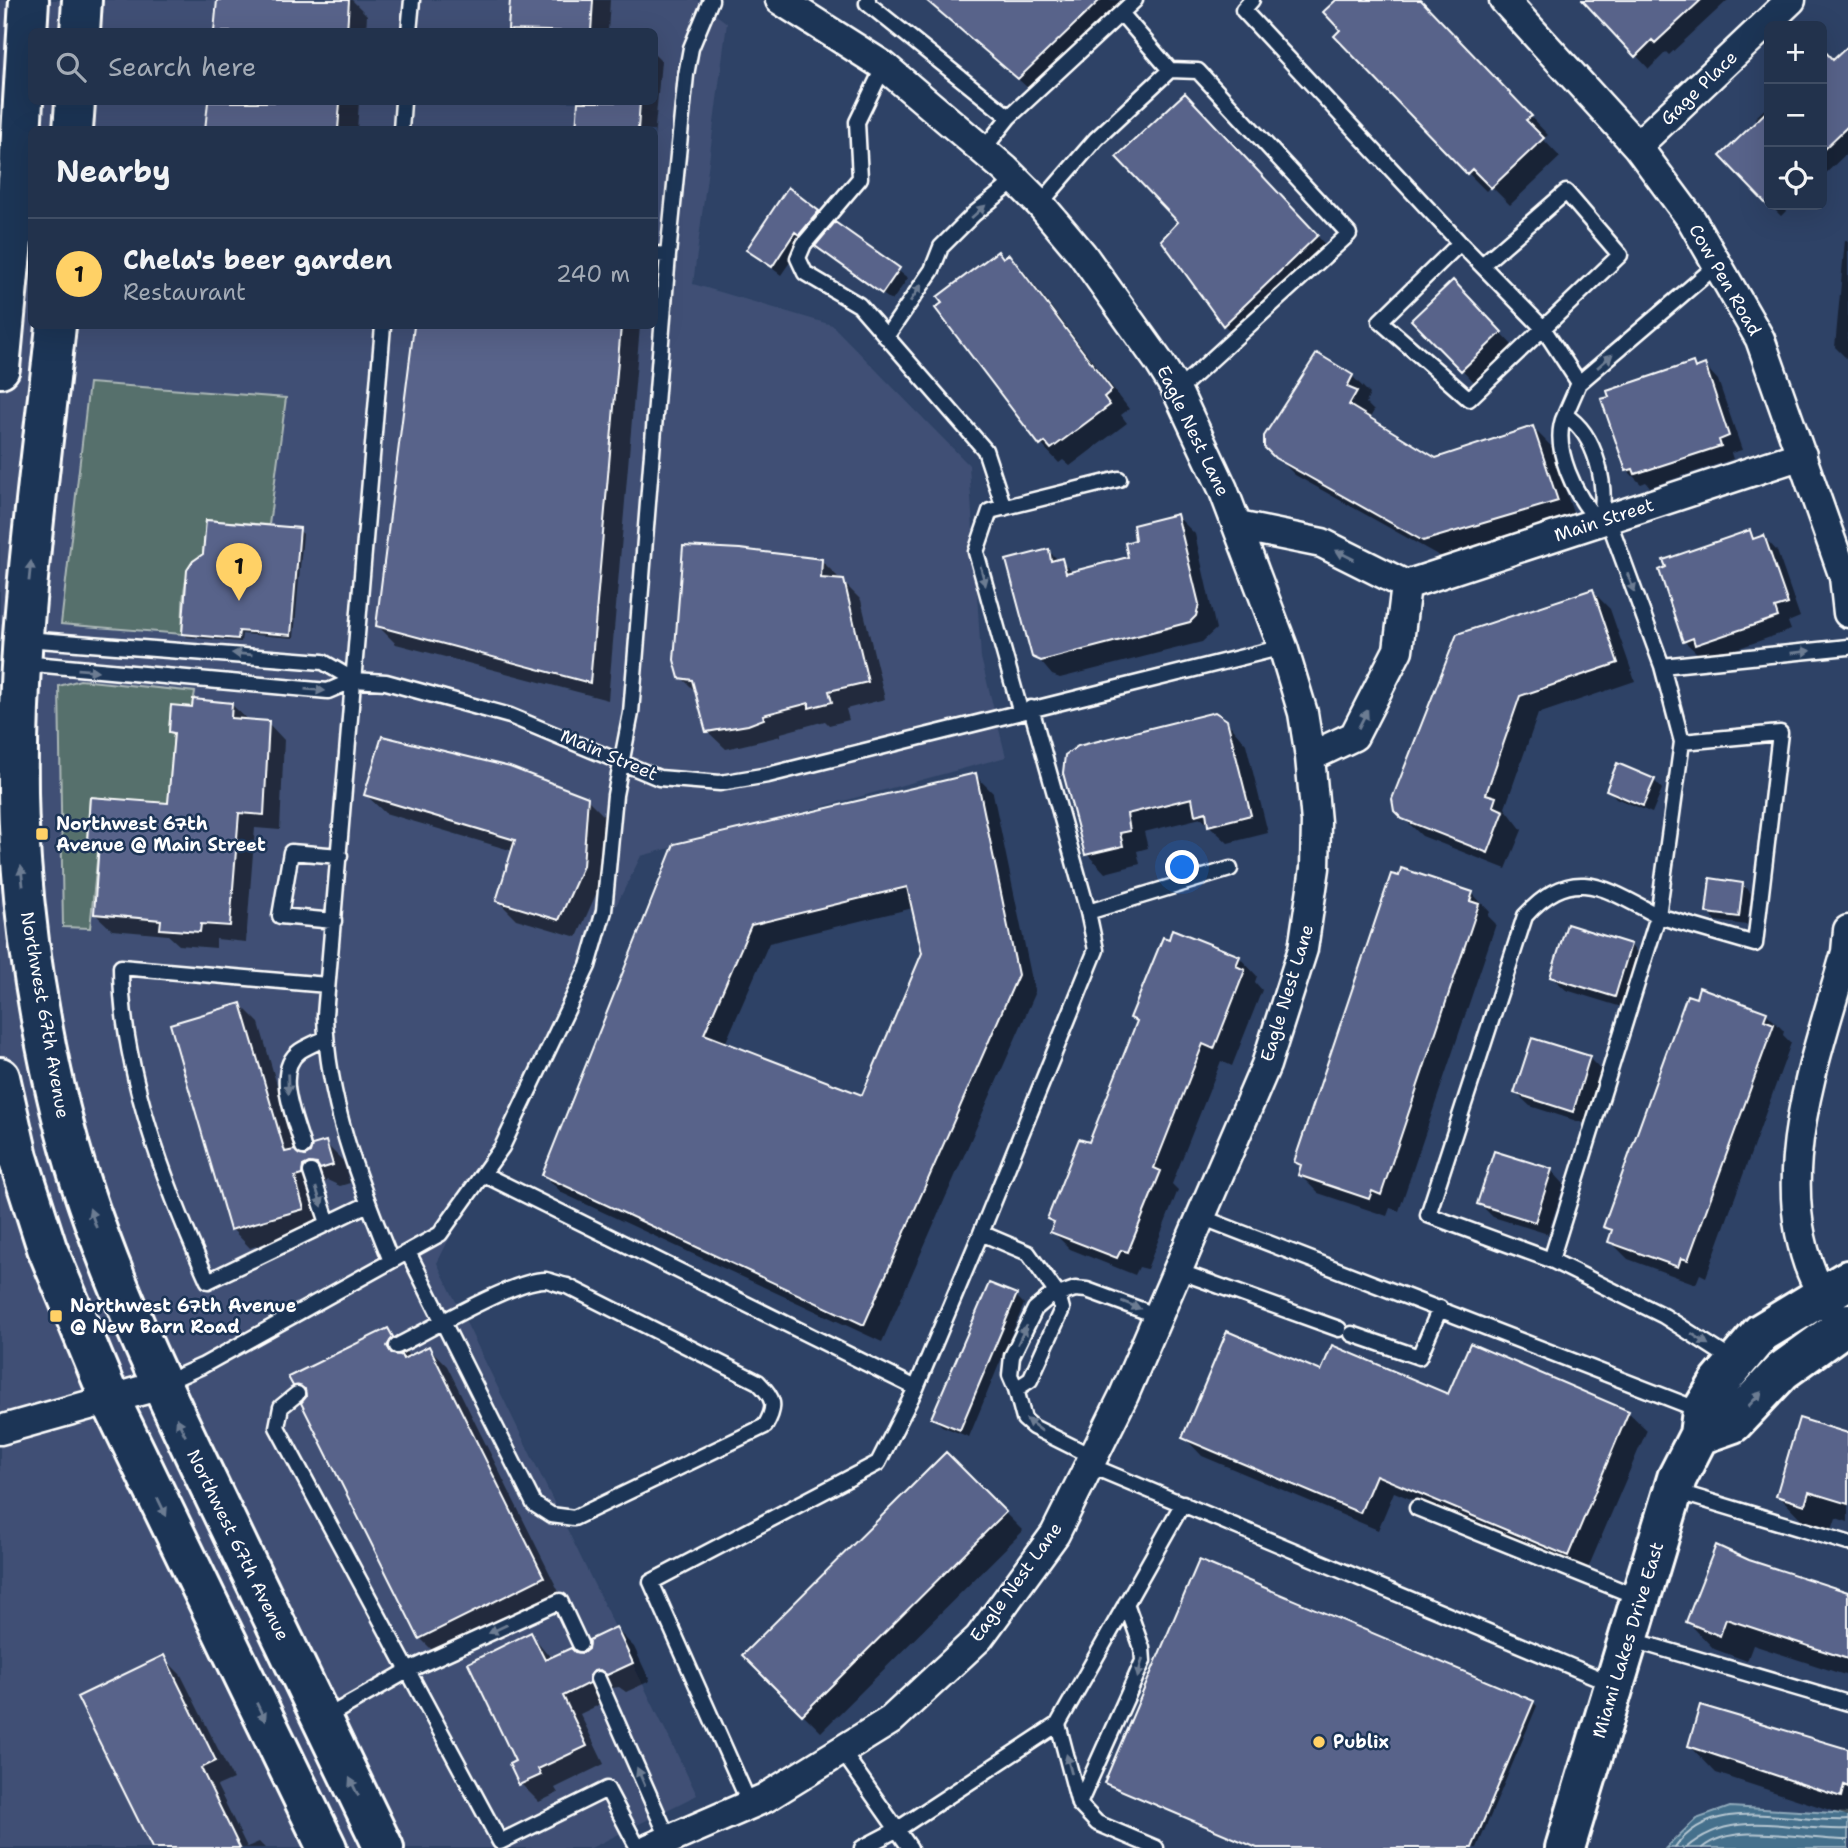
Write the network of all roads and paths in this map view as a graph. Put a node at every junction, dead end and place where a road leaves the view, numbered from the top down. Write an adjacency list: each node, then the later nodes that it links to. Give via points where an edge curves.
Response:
1 (29, 0): 35 (main road)
2 (82, 0): 12 (main road)
3 (412, 0): 13 (lane)
4 (711, 0): 26 (lane, via 686,75)
5 (780, 0): 14 (street, Eagle Nest Lane)
6 (868, 0): 18 (lane)
7 (1135, 0): 11 (lane)
8 (1252, 0): 25 (lane, via 1242,10)
9 (1504, 0): 21 (street, Cow Pen Road)
10 (1791, 0): 21 (street, Gage Place)
11 (1121, 13): 15 (lane); 18 (lane)
12 (80, 28)
13 (410, 28)
14 (884, 66): 22 (street, Eagle Nest Lane); 34 (lane, via 857,122 859,178 804,244 798,258 804,273 859,305)
15 (1170, 70): 24 (lane, via 1096,139); 37 (lane, via 1198,71 1349,234)
16 (75, 105): 19 (main road)
17 (403, 105): 20 (lane)
18 (1009, 117): 22 (lane)
19 (74, 126)
20 (401, 126)
21 (1637, 146): 28 (street, Cow Pen Road, via 1691,219)
22 (983, 150): 23 (street, Eagle Nest Lane)
23 (1016, 180): 24 (street, Eagle Nest Lane); 34 (lane, one-way to 23, via 932,271 941,247)
24 (1040, 204): 37 (street, Eagle Nest Lane, via 1104,284)
25 (1460, 243): 27 (lane); 30 (lane, via 1380,321 1469,399)
26 (661, 254): 29 (lane)
27 (1482, 265): 30 (lane); 30 (lane, via 1566,192 1620,255)
28 (1717, 265): 36 (lane, one-way to 28); 39 (street, Cow Pen Road, via 1760,339)
29 (658, 300)
30 (1543, 328): 36 (lane)
31 (56, 329): 48 (main road, Northwest 67th Avenue, one-way to 31)
32 (383, 329): 50 (lane)
33 (656, 329): 54 (lane, via 631,713)
34 (887, 337): 41 (lane, via 985,450)
35 (0, 368)
36 (1579, 383): 38 (lane)
37 (1177, 391): 43 (street, Eagle Nest Lane)
38 (1565, 415): 42 (lane, via 1585,430 1603,486); 42 (lane, via 1558,438 1578,495)
39 (1802, 455): 42 (street, Main Street); 45 (street, Cow Pen Road, via 1844,577)
40 (1119, 479): 41 (lane)
41 (997, 510): 51 (lane, one-way to 51, via 976,552)
42 (1604, 521): 44 (street, Main Street); 49 (lane, one-way to 49)
43 (1238, 526): 44 (street, one-way to 43, via 1322,543); 46 (street, Eagle Nest Lane)
44 (1406, 585): 53 (street, one-way to 44, via 1354,737 1398,650)
45 (1848, 613)
46 (1283, 647): 51 (lane, Main Street); 53 (street, Eagle Nest Lane, via 1303,713)
47 (1848, 647): 49 (lane, one-way to 47)
48 (11, 650): 50 (lane, Main Street, one-way to 50, via 328,691); 50 (lane, Main Street, one-way to 48, via 323,662 70,640); 82 (main road, Northwest 67th Avenue, one-way to 48, via 114,1279 80,1181 55,1086 21,861)
49 (1662, 666): 52 (lane)
50 (354, 680): 54 (lane, Main Street, via 386,682 485,708); 55 (lane)
51 (1026, 709): 54 (lane, Main Street, via 737,781 659,778); 57 (lane)
52 (1682, 742): 58 (lane); 58 (lane, via 1780,733 1755,944)
53 (1310, 757): 68 (street, Eagle Nest Lane, via 1315,868 1303,949 1266,1065)
54 (622, 761): 66 (lane, via 604,911 588,966)
55 (340, 856): 59 (lane); 59 (lane, via 291,852 280,916)
56 (1230, 869): 57 (lane)
57 (1088, 912): 70 (lane, via 1096,950)
58 (1658, 916): 72 (lane); 72 (lane, via 1603,887 1581,885 1540,900 1525,916 1437,1189 1429,1215)
59 (334, 921): 61 (lane)
60 (1848, 930): 76 (street, via 1846,952 1805,1098 1794,1184 1800,1235)
61 (327, 985): 62 (lane); 69 (lane, via 121,967 121,1004 130,1051 177,1211 208,1281)
62 (326, 1038): 64 (lane, one-way to 64, via 300,1051 288,1070 288,1095); 67 (lane, via 342,1129)
63 (0, 1077): 86 (main road, via 18,1157 47,1248)
64 (303, 1147)
65 (311, 1172): 69 (lane, one-way to 69)
66 (485, 1174): 71 (lane, via 440,1234); 83 (lane)
67 (368, 1204): 69 (lane); 73 (lane)
68 (1201, 1217): 74 (street, Eagle Nest Lane); 77 (lane)
69 (328, 1223)
70 (981, 1233): 75 (lane, via 1028,1253); 83 (lane)
71 (408, 1252): 73 (lane); 79 (lane)
72 (1551, 1260): 81 (lane, one-way to 81, via 1664,1316)
73 (391, 1261): 82 (lane)
74 (1178, 1271): 77 (lane, via 1419,1357); 78 (street, Eagle Nest Lane)
75 (1058, 1295): 78 (lane, one-way to 78, via 1087,1290); 84 (lane, via 1062,1309 1030,1380); 84 (lane, one-way to 75, via 1010,1375 1013,1356 1035,1309)
76 (1839, 1305): 81 (main road, Miami Lakes Drive East, via 1760,1333); 87 (main road, one-way to 76, via 1732,1423)
77 (1440, 1308): 87 (lane)
78 (1158, 1316): 89 (street, Eagle Nest Lane)
79 (444, 1323): 79 (lane, via 534,1504 551,1515 574,1518 765,1426 774,1411 772,1396 758,1382 567,1286 545,1280 523,1283); 80 (lane)
80 (397, 1346)
81 (1737, 1362): 87 (main road, Miami Lakes Drive East)
82 (161, 1385): 86 (street); 102 (main road, Northwest 67th Avenue, one-way to 82)
83 (916, 1388): 106 (lane, via 878,1462 651,1581)
84 (1016, 1389): 89 (lane, one-way to 84, via 1024,1419)
85 (297, 1394): 98 (lane, via 281,1408 277,1427)
86 (110, 1399): 88 (street); 109 (main road, one-way to 109)
87 (1701, 1423): 90 (main road, Miami Lakes Drive East)
88 (0, 1430)
89 (1091, 1461): 91 (lane); 104 (street, Eagle Nest Lane, via 1055,1534 979,1638 891,1720)
90 (1673, 1491): 93 (lane); 94 (main road, Miami Lakes Drive East)
91 (1183, 1503): 95 (lane); 100 (lane)
92 (1417, 1508): 94 (lane)
93 (1848, 1543)
94 (1640, 1598): 96 (main road, Miami Lakes Drive East)
95 (1126, 1604): 103 (lane); 105 (lane, one-way to 105, via 1143,1661)
96 (1628, 1639): 100 (main road, Miami Lakes Drive East); 101 (lane)
97 (580, 1643): 98 (lane, one-way to 98, via 560,1601)
98 (409, 1670): 102 (lane); 111 (lane, via 500,1842 607,1789)
99 (598, 1679): 108 (lane, one-way to 99)
100 (1614, 1684): 115 (main road, Miami Lakes Drive East)
101 (1848, 1703)
102 (322, 1720): 110 (main road, Northwest 67th Avenue, one-way to 102)
103 (1058, 1724): 105 (lane, one-way to 103); 107 (lane)
104 (842, 1751): 106 (street, Eagle Nest Lane); 107 (lane)
105 (1079, 1804): 114 (lane, via 1097,1822)
106 (750, 1805): 108 (street, Eagle Nest Lane)
107 (898, 1829): 112 (lane); 113 (lane)
108 (660, 1844)
109 (327, 1848)
110 (384, 1848)
111 (638, 1848)
112 (862, 1848)
113 (909, 1848)
114 (1156, 1848)
115 (1565, 1848)

